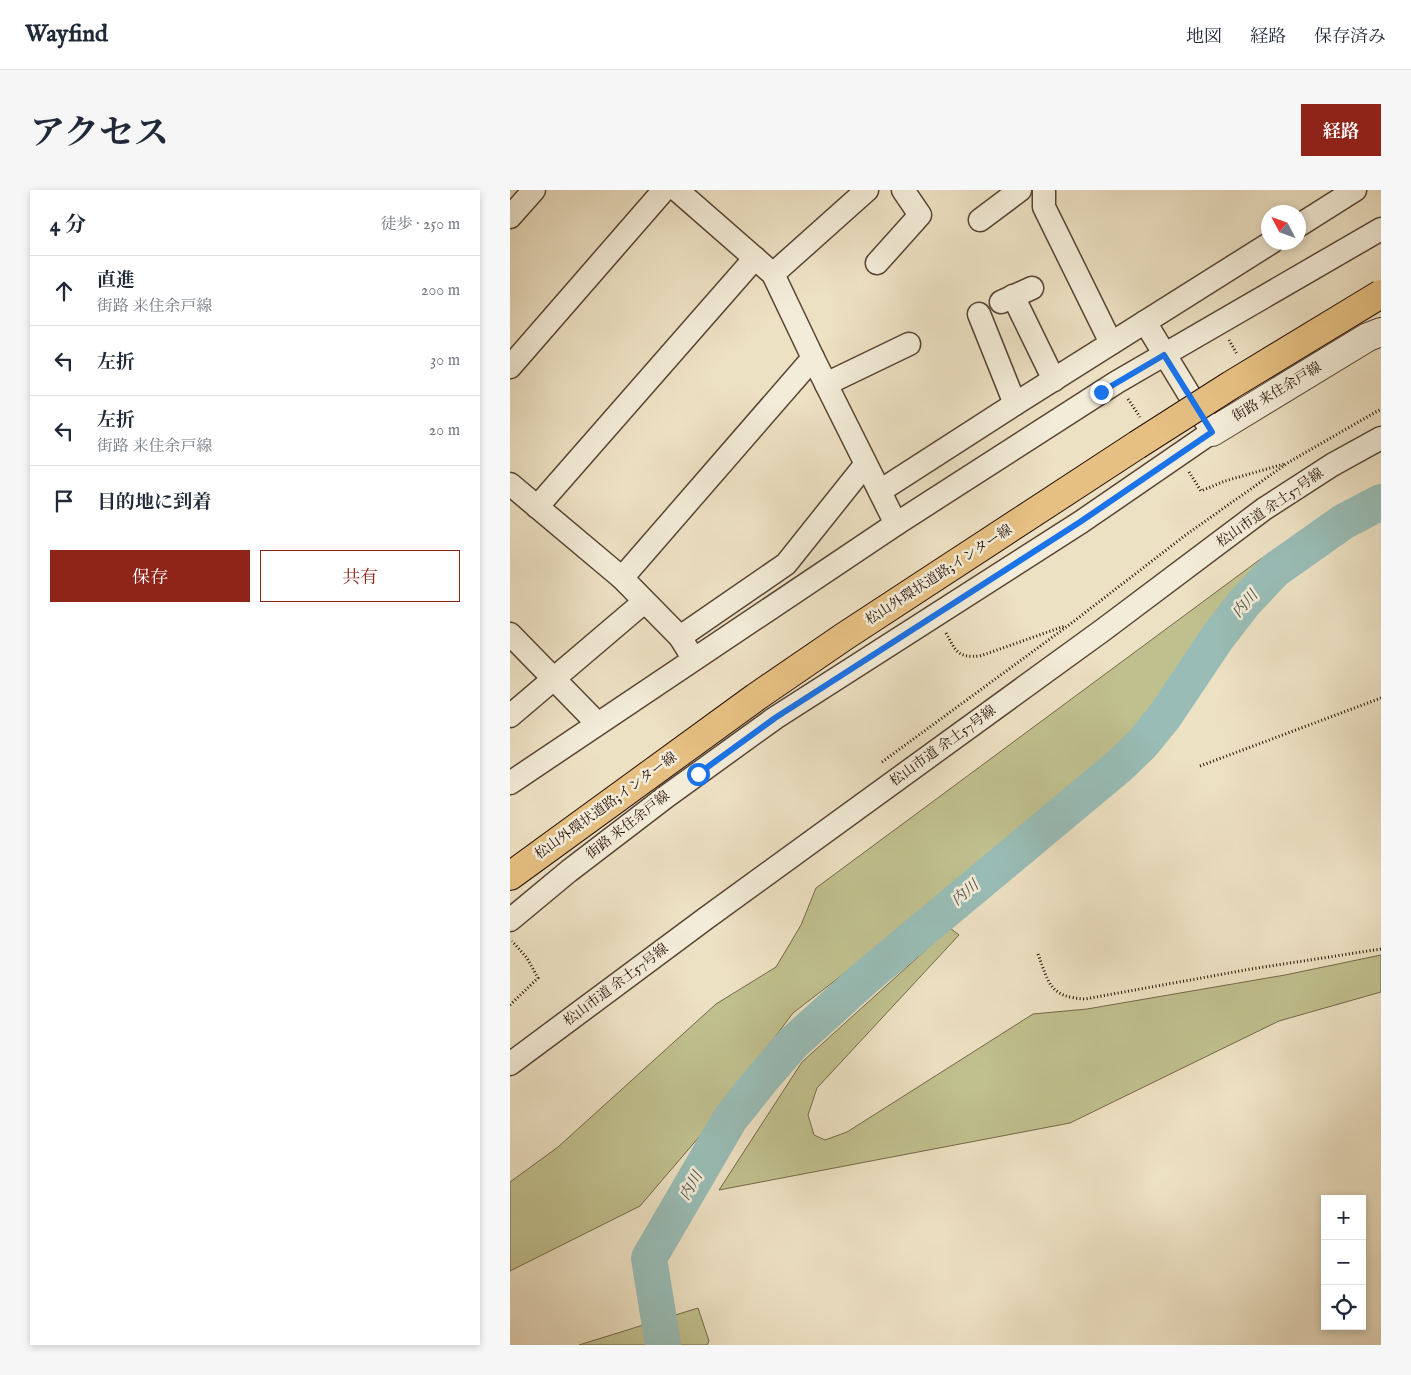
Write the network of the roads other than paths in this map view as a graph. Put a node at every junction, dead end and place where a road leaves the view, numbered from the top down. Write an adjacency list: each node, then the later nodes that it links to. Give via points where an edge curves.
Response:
1 (664, 190): 26 (street)
2 (677, 190): 14 (street)
3 (868, 190): 16 (street)
4 (903, 190): 15 (street, via 920,215)
5 (1020, 190): 10 (street)
6 (1044, 190): 22 (street, via 1044,207)
7 (1355, 190): 11 (street)
8 (528, 192): 9 (street)
9 (510, 218)
10 (980, 220)
11 (1306, 221)
12 (1381, 228): 24 (street)
13 (1261, 249): 20 (street)
14 (755, 258): 16 (street); 35 (street)
15 (877, 263)
16 (773, 274): 25 (street)
17 (1381, 294): 46 (highway, 松山外環状道路;インター線, bridge, via 1231,385 845,636)
18 (1015, 296): 27 (street)
19 (979, 314): 29 (street)
20 (1146, 322): 22 (street); 24 (street)
21 (1377, 333): 30 (street, 街路 来住余戸線)
22 (1111, 343): 27 (street)
23 (909, 344): 28 (street)
24 (1164, 355): 30 (street); 36 (street)
25 (813, 358): 28 (street); 37 (street)
26 (510, 367)
27 (1054, 380): 29 (street)
28 (826, 384): 32 (street)
29 (1015, 404): 34 (street)
30 (1212, 432): 47 (street, 街路 来住余戸線, via 1080,522 775,718 569,871)
31 (1381, 438): 48 (street, 松山市道 余土57号線, via 1264,509)
32 (865, 465): 34 (street); 40 (street, via 786,564)
33 (510, 484): 35 (street)
34 (880, 491): 36 (street)
35 (538, 507): 37 (street)
36 (896, 524): 41 (street)
37 (622, 578): 38 (street)
38 (644, 602): 40 (street); 42 (street)
39 (510, 634): 42 (street)
40 (680, 637): 41 (street)
41 (694, 659): 44 (street)
42 (554, 678): 43 (street); 44 (street)
43 (510, 716)
44 (597, 723): 45 (street)
45 (510, 782)
46 (510, 876)
47 (510, 930)
48 (510, 1064)

